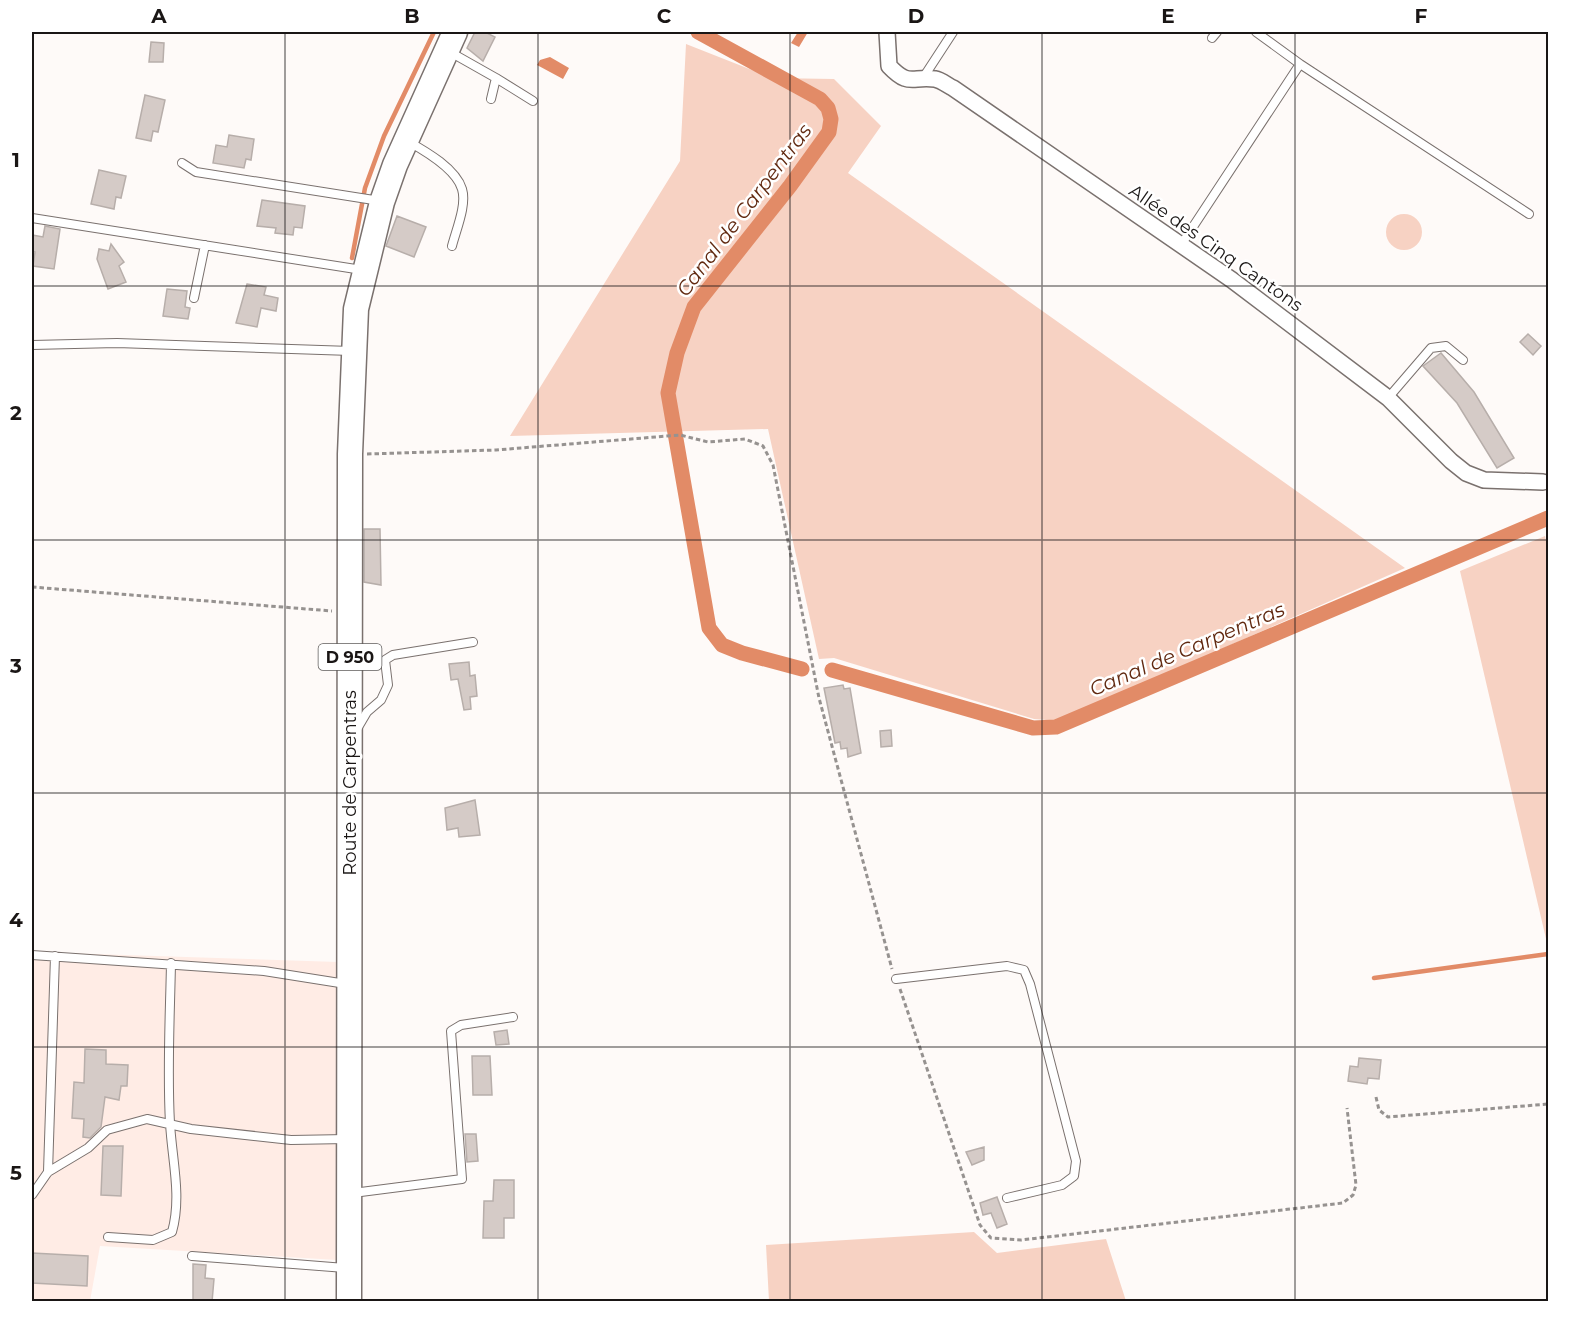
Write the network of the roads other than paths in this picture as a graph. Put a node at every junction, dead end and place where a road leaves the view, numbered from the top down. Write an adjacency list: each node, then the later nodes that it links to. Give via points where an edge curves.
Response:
1 (887, 32): 7 (street, Allée des Cinq Cantons, via 889,66 909,81)
2 (953, 32): 7 (lane)
3 (1256, 32): 5 (lane)
4 (451, 40): 6 (lane); 10 (main road, Route de Carpentras / D 950)
5 (1300, 64): 13 (lane); 16 (lane)
6 (496, 78): 8 (lane); 9 (lane)
7 (922, 80): 16 (street, Allée des Cinq Cantons, via 937,80 953,88)
8 (491, 99)
9 (533, 101)
10 (406, 140): 12 (main road, Route de Carpentras / D 950); 17 (lane, via 441,164 463,191)
11 (182, 163): 12 (lane, via 196,172)
12 (382, 202): 18 (main road, Route de Carpentras / D 950)
13 (1529, 214)
14 (32, 218): 15 (lane)
15 (205, 245): 18 (lane); 19 (lane)
16 (1181, 245): 23 (street, Allée des Cinq Cantons)
17 (452, 246)
18 (364, 270): 21 (main road, Route de Carpentras / D 950)
19 (194, 298)
20 (32, 345): 21 (lane, via 117,343)
21 (353, 351): 26 (main road, Route de Carpentras / D 950)
22 (1463, 360): 23 (lane, via 1446,346 1431,348)
23 (1388, 398): 24 (street, Allée des Cinq Cantons, via 1466,472 1484,480)
24 (1543, 482)
25 (473, 642): 26 (lane, via 393,655 385,660 388,685)
26 (350, 740): 31 (main road, Route de Carpentras / D 950)
27 (32, 955): 28 (lane)
28 (55, 956): 29 (lane); 35 (lane)
29 (171, 963): 31 (lane); 33 (lane)
30 (896, 980): 38 (lane, via 1007,966 1024,970 1076,1161 1074,1176 1062,1185)
31 (349, 984): 34 (main road, Route de Carpentras / D 950)
32 (513, 1017): 36 (lane, via 461,1025 452,1031 462,1179)
33 (170, 1124): 34 (lane, via 291,1140); 35 (lane, via 147,1119 107,1130 88,1148); 39 (lane, via 177,1215 172,1232 153,1240)
34 (348, 1139): 36 (main road, Route de Carpentras / D 950)
35 (48, 1172): 37 (lane)
36 (348, 1194): 41 (main road, Route de Carpentras / D 950)
37 (32, 1195)
38 (1007, 1198)
39 (108, 1237)
40 (192, 1256): 41 (lane)
41 (350, 1268): 42 (main road, Route de Carpentras / D 950)
42 (349, 1302)

